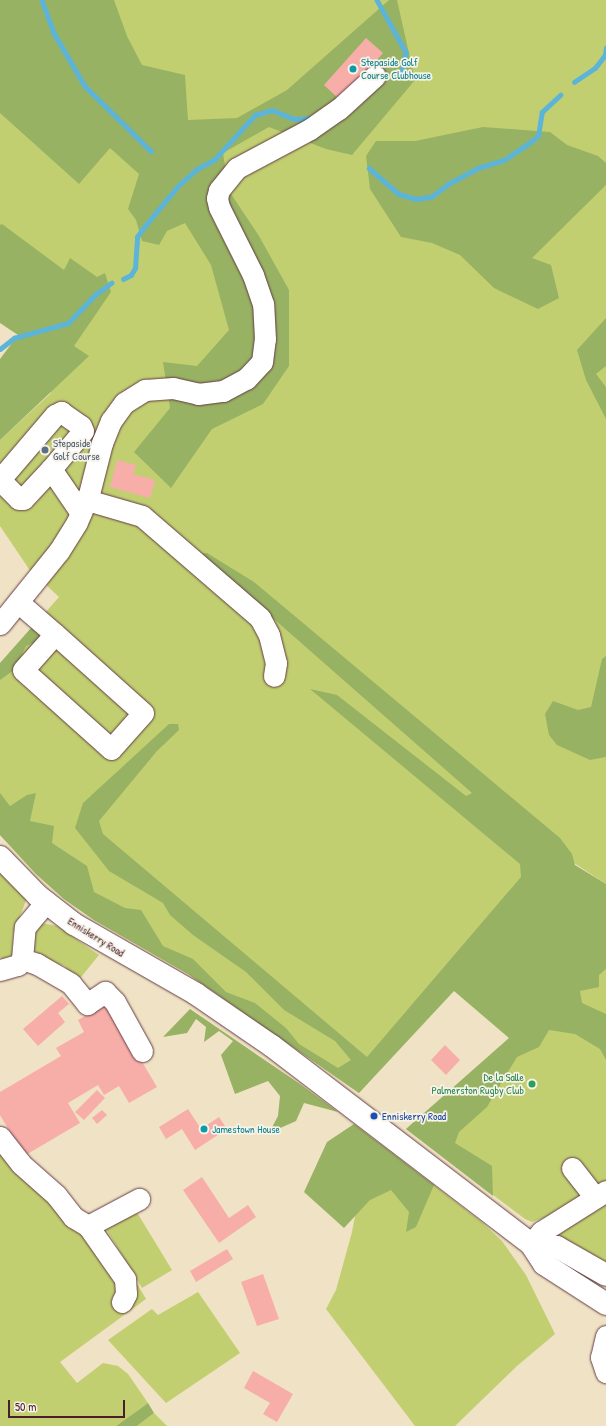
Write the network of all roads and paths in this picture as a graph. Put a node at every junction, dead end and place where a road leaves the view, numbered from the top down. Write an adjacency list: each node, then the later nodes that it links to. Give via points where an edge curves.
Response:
1 (375, 76): 3 (street, via 339,109 310,129 237,168 219,190 219,207 253,275 263,304 265,339 262,362 246,379 223,391 198,394 173,388 145,390 124,403 111,421 102,443)
2 (51, 469): 3 (street)
3 (84, 507): 4 (street, via 59,551); 7 (street, via 142,516 260,618 269,635 276,663)
4 (18, 602): 5 (street); 6 (street)
5 (0, 624)
6 (55, 634): 6 (street, via 143,713 111,749 23,670)
7 (274, 676)
8 (0, 857): 9 (main road, Enniskerry Road)
9 (46, 902): 10 (street, via 25,927); 18 (main road, Enniskerry Road, via 105,944 196,994 272,1046)
10 (22, 959): 11 (street, via 18,965); 12 (street, via 37,964 71,984 87,1004 105,992 115,1002)
11 (0, 970)
12 (142, 1051)
13 (0, 1137): 17 (street, via 21,1164 56,1195 74,1217)
14 (572, 1168): 15 (street)
15 (601, 1194): 18 (street, via 541,1232)
16 (139, 1199): 17 (street)
17 (88, 1226): 20 (street, via 126,1279 126,1294)
18 (531, 1244): 19 (main road, via 557,1247); 21 (main road, Enniskerry Road, via 544,1264)
19 (606, 1275)
20 (122, 1302)
21 (606, 1304)
22 (606, 1336): 23 (street, via 601,1357)
23 (606, 1372)

